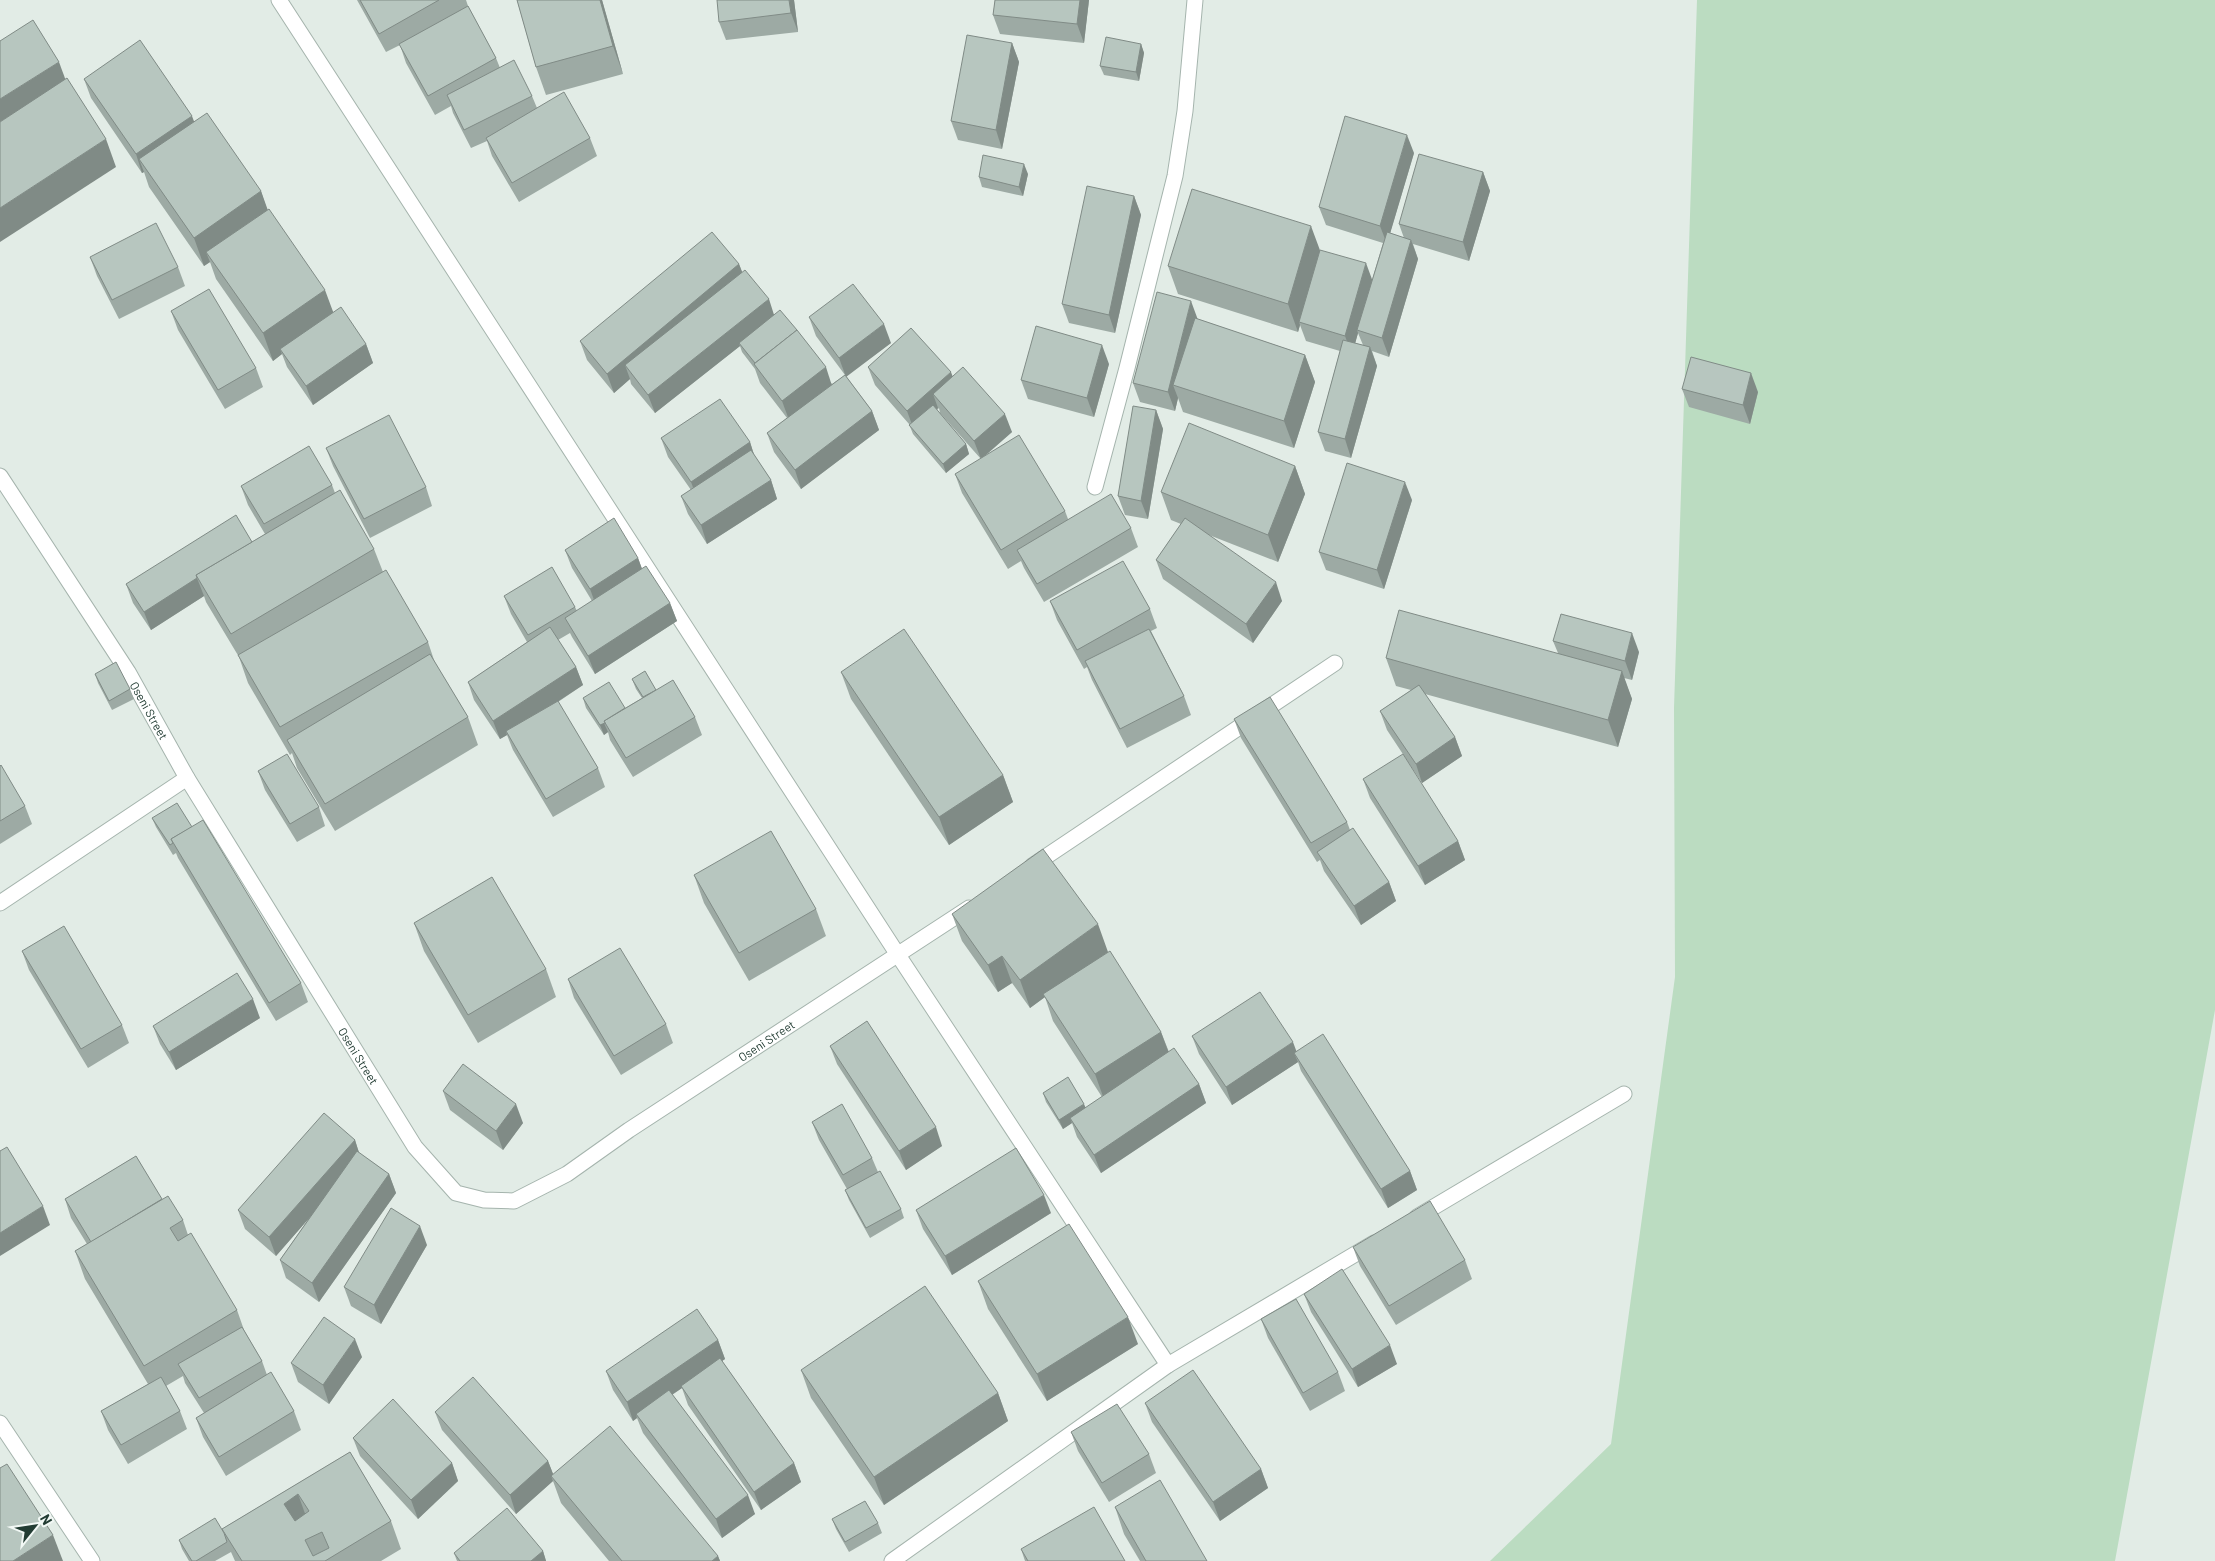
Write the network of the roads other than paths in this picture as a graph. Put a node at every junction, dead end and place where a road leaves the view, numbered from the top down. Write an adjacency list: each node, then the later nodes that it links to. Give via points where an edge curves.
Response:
1 (279, 0): 10 (street)
2 (1196, 0): 4 (street, via 1175,176)
3 (0, 476): 6 (street, Oseni Street, via 128,672)
4 (1095, 487)
5 (1336, 663): 7 (street)
6 (187, 778): 9 (street); 10 (street, Oseni Street, via 415,1147 456,1193 484,1200 514,1201 566,1174 637,1124)
7 (1022, 872)
8 (980, 900): 10 (street, Oseni Street)
9 (0, 903)
10 (898, 955): 14 (street)
11 (1624, 1094): 12 (street)
12 (1404, 1225)
13 (1388, 1235): 14 (street)
14 (1168, 1365): 17 (street)
15 (0, 1423): 16 (street)
16 (92, 1561)
17 (892, 1561)

